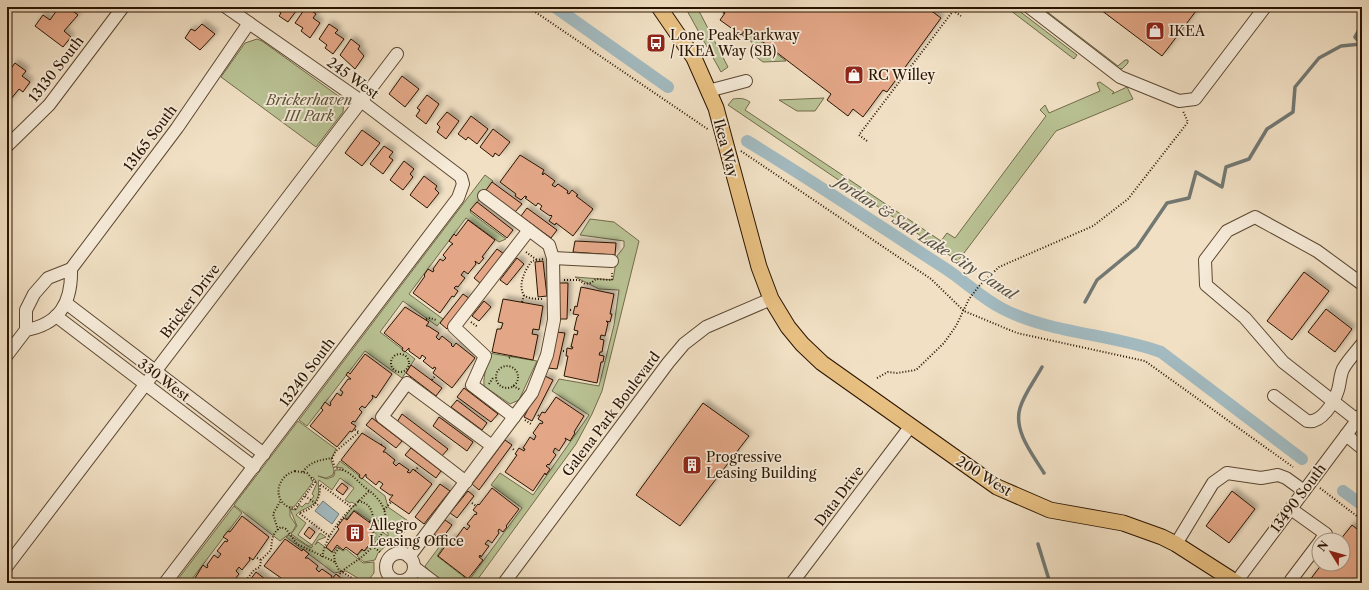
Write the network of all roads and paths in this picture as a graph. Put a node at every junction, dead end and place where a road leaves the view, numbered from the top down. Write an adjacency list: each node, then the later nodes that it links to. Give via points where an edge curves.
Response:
1 (123, 7): 22 (street, 13130 South, via 49,105)
2 (226, 7): 13 (street, 245 West)
3 (528, 7): 20 (path)
4 (659, 7): 14 (main road, Ikea Way)
5 (672, 7): 14 (main road)
6 (716, 7): 11 (path)
7 (948, 7): 10 (path)
8 (1029, 7): 19 (street, via 1120,77)
9 (1265, 7): 19 (street, via 1195,100)
10 (953, 11): 12 (path); 21 (path, via 859,135)
11 (724, 13)
12 (960, 16)
13 (249, 23): 18 (street, 245 West); 30 (street, 13165 South, via 177,128)
14 (671, 24): 17 (main road, Ikea Way, via 694,58)
15 (397, 54): 18 (street, Bricker Drive)
16 (746, 81): 17 (street)
17 (708, 91): 20 (main road, Ikea Way, via 716,108)
18 (361, 101): 23 (street, 245 West); 50 (street, Bricker Drive)
19 (1178, 101): 38 (path, via 1188,122 1128,199 1093,226 999,268 979,286)
20 (724, 140): 35 (main road, Ikea Way, via 759,267); 38 (path, via 931,279)
21 (867, 141)
22 (7, 146)
23 (461, 177): 68 (street, 13240 South, via 463,184 458,198)
24 (484, 196): 25 (street)
25 (529, 230): 27 (street, via 549,245); 61 (street, via 454,327 485,356 472,385)
26 (525, 251): 28 (path)
27 (554, 258): 28 (path); 29 (street); 31 (street)
28 (536, 260): 33 (path, via 526,269 522,288)
29 (612, 265): 31 (path, via 612,280 596,279 585,284 579,280)
30 (71, 269): 37 (street, via 71,287); 44 (street, via 48,278 34,294 26,310)
31 (554, 281): 34 (street)
32 (1362, 284): 60 (street, via 1317,251 1255,217 1227,231 1205,260 1206,285 1245,318 1282,362)
33 (524, 295): 34 (path); 36 (path)
34 (554, 299): 61 (street, via 554,320 547,356 532,393)
35 (772, 299): 63 (main road, 200 West, via 788,327 822,363); 115 (street, Galena Park Boulevard, via 706,327 684,344)
36 (522, 302)
37 (66, 303): 39 (street); 50 (street, 330 West)
38 (964, 311): 53 (path, via 944,343 916,370 888,372); 75 (path, via 1017,334 1145,361)
39 (56, 316): 44 (street, via 44,326); 56 (street, 330 West)
40 (426, 319): 41 (path)
41 (436, 320)
42 (469, 321): 43 (path)
43 (478, 327)
44 (26, 330): 47 (street)
45 (1362, 344): 60 (street, via 1342,370)
46 (403, 353): 46 (path, via 391,359 390,365 396,372 402,373 409,366 409,360)
47 (7, 356)
48 (512, 356): 49 (path)
49 (509, 358)
50 (156, 371): 56 (street, Bricker Drive); 68 (street, 330 West)
51 (486, 375): 54 (path)
52 (435, 376): 55 (path)
53 (876, 378)
54 (497, 379): 57 (path, via 502,386); 57 (path, via 497,373 501,368 511,367 518,374 518,380)
55 (432, 380)
56 (146, 384): 70 (street, 330 West); 107 (street, Bricker Drive)
57 (513, 386): 58 (path)
58 (523, 391)
59 (1274, 396): 60 (street, via 1312,422 1318,420)
60 (1333, 402): 62 (street)
61 (514, 417): 66 (street)
62 (1360, 417): 65 (street, 13490 South)
63 (910, 427): 97 (main road, 200 West, via 997,487 1010,493 1050,510 1123,522); 116 (street, Data Drive)
64 (354, 429): 69 (path, via 359,432 336,451)
65 (1346, 435): 67 (street); 75 (street, 13490 South)
66 (492, 446): 74 (street); 74 (street, via 407,383 382,417)
67 (1362, 448)
68 (264, 454): 70 (street, 13240 South)
69 (332, 458): 73 (path, via 317,460); 76 (path, via 335,468 350,472)
70 (254, 467): 111 (street, 13240 South)
71 (418, 467): 72 (path)
72 (415, 471)
73 (303, 472): 77 (path, via 315,482); 78 (path, via 295,471 284,476 278,488)
74 (466, 482): 106 (street)
75 (1308, 486): 85 (street, 13490 South); 88 (path); 97 (street, via 1278,475 1261,478 1227,473 1213,483)
76 (369, 490): 79 (path); 86 (path)
77 (305, 496): 78 (path, via 295,509 285,505); 82 (path)
78 (281, 500): 91 (path, via 273,514)
79 (358, 501): 84 (path); 87 (path, via 365,502 371,507 373,517)
80 (391, 502): 86 (path)
81 (472, 503): 83 (path)
82 (317, 504): 84 (path, via 320,484); 94 (path, via 299,513)
83 (476, 506)
84 (351, 507): 94 (path)
85 (1291, 509): 93 (street); 117 (street, 13490 South)
86 (384, 510): 89 (path)
87 (376, 518): 89 (path); 90 (path)
88 (1362, 520)
89 (386, 521): 92 (path); 98 (path, via 384,531)
90 (369, 522)
91 (278, 530): 102 (path, via 281,527 286,529 297,544); 104 (path, via 272,537 271,550)
92 (408, 531)
93 (1323, 532)
94 (329, 536): 102 (path)
95 (446, 537): 96 (path)
96 (450, 540)
97 (1176, 544): 117 (main road, 200 West)
98 (371, 545): 100 (path); 108 (path)
99 (339, 548): 105 (path, via 334,555)
100 (380, 552)
101 (1311, 554): 118 (street)
102 (322, 557): 105 (path)
103 (257, 558): 104 (path)
104 (261, 560): 112 (path, via 260,567 254,570)
105 (335, 562): 108 (path)
106 (412, 562): 110 (street, via 412,574); 110 (street, via 398,553 388,561 387,570); 114 (street)
107 (7, 566)
108 (342, 571): 109 (path); 113 (path)
109 (338, 576)
110 (399, 581)
111 (165, 583)
112 (244, 583)
113 (360, 583)
114 (435, 583)
115 (504, 583)
116 (792, 583)
117 (1236, 583)
118 (1291, 583)

